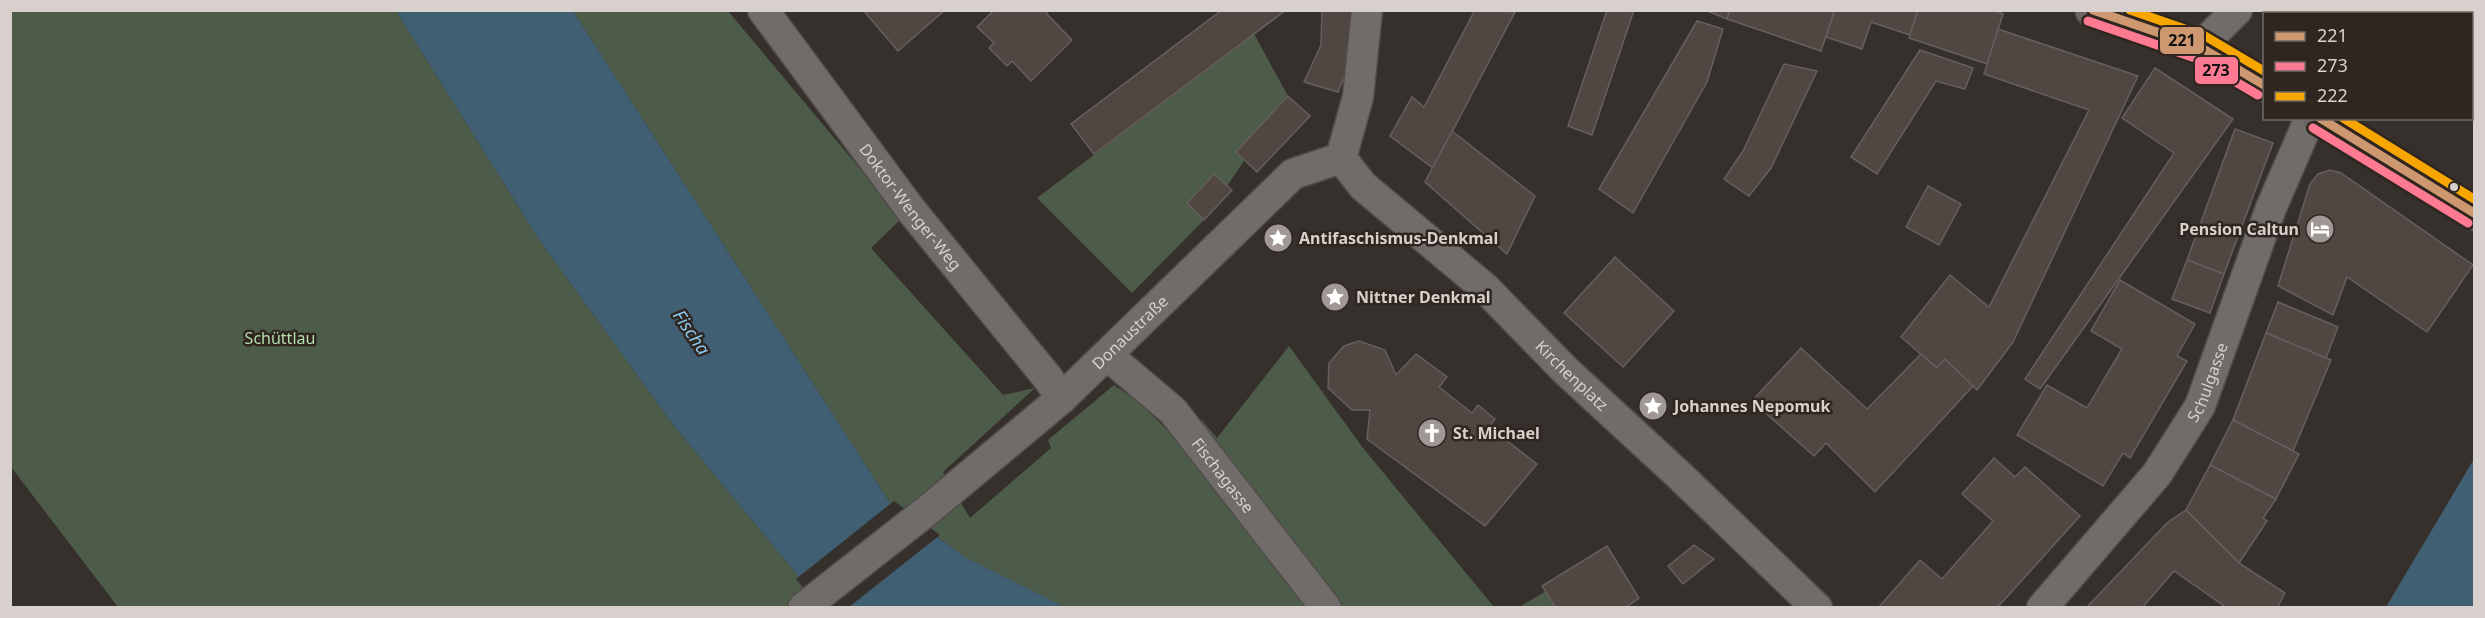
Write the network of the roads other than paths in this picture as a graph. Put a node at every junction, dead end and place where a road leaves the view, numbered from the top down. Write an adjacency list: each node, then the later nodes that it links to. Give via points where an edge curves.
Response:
1 (763, 10): 12 (street, Doktor-Wenger-Weg, via 911,210)
2 (1367, 10): 9 (street, via 1358,97)
3 (2092, 10): 5 (main road)
4 (2237, 10): 5 (street)
5 (2200, 47): 6 (main road)
6 (2263, 84)
7 (2309, 120): 16 (street, Schulgasse, via 2271,208 2200,406 2157,474)
8 (2322, 120): 10 (main road)
9 (1341, 158): 11 (street, Donaustraße, via 1293,174); 13 (street, Kirchenplatz, via 1363,186 1485,288 1564,370 1680,476)
10 (2475, 213)
11 (1107, 355): 12 (street, Donaustraße); 15 (street, Fischagasse, via 1173,411)
12 (1062, 398): 14 (street, Donaustraße)
13 (1808, 603)
14 (803, 608)
15 (1326, 608)
16 (2042, 608)

